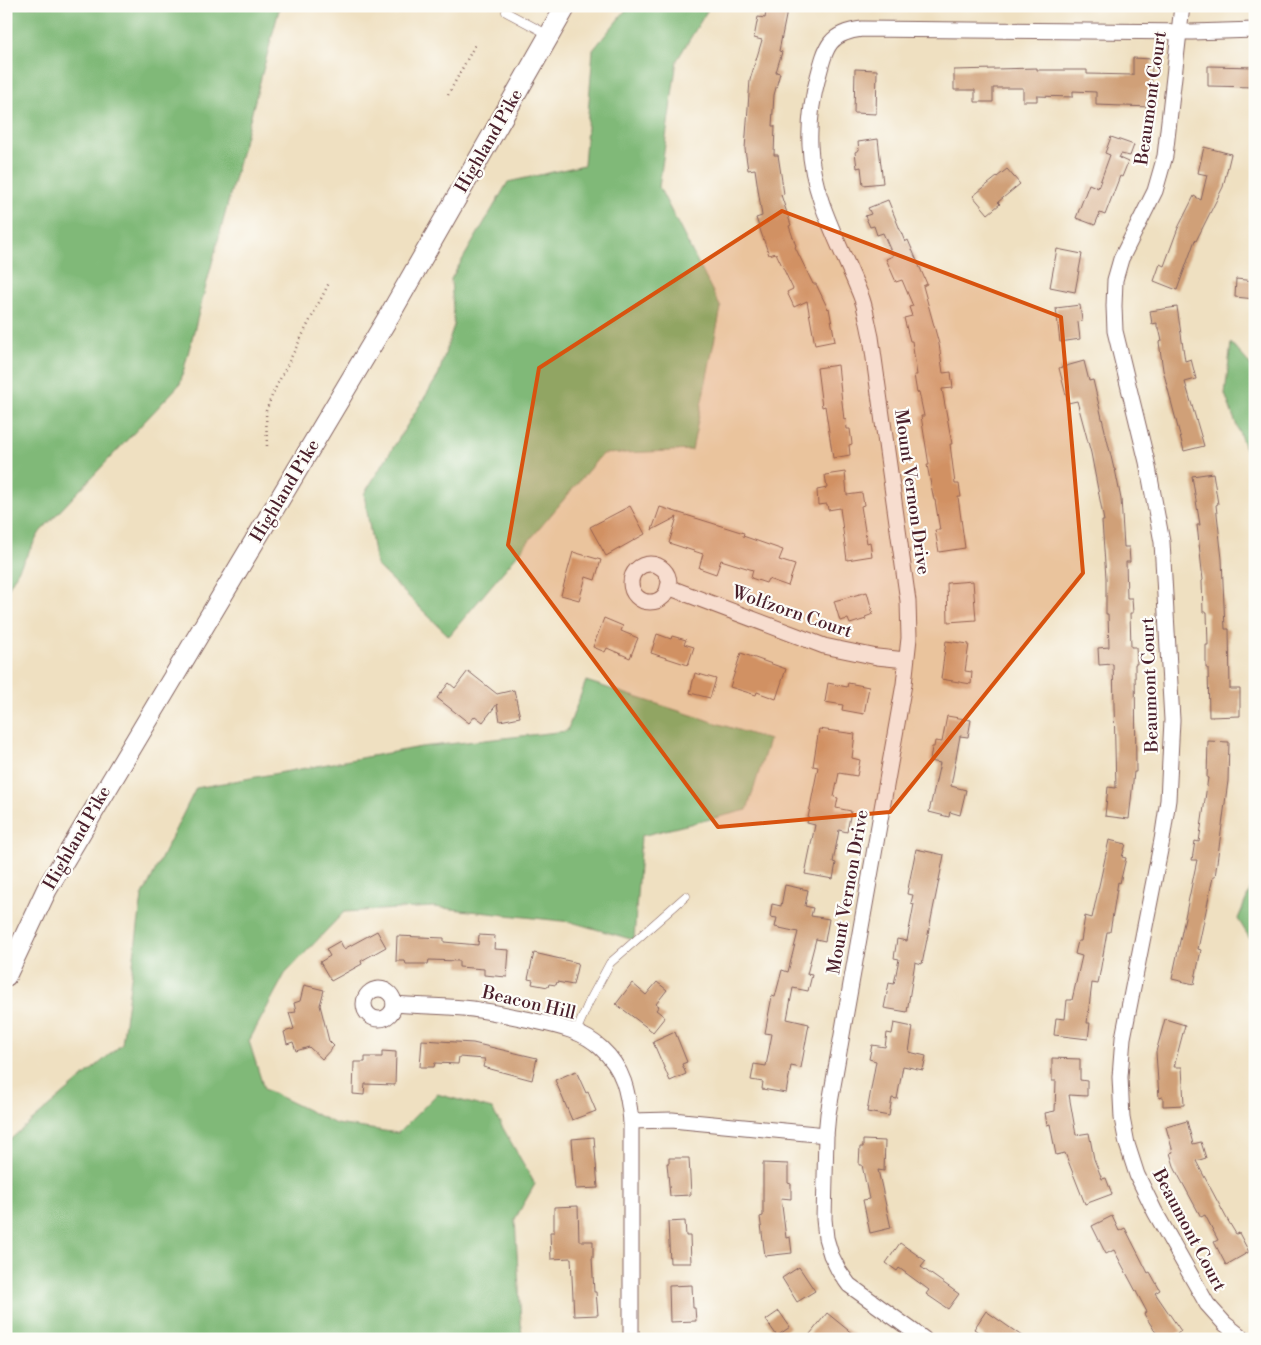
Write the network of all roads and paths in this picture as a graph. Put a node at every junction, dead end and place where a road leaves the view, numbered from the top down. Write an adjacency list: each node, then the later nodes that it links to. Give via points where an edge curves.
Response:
1 (507, 6): 6 (lane, via 506,12)
2 (566, 6): 6 (main road, Highland Pike)
3 (1182, 6): 5 (street, Beaumont Court)
4 (1255, 30): 5 (street, Mount Vernon Drive)
5 (1180, 31): 12 (street, Mount Vernon Drive, via 862,29 839,34 829,44 822,60 810,120 814,177 863,301 871,336 908,601); 21 (street, Beaumont Court, via 1165,156 1154,191 1121,259 1115,280 1115,331 1147,462 1162,542 1172,720 1162,840 1124,1038 1120,1086 1127,1144 1137,1175 1155,1212 1207,1304)
6 (549, 35): 14 (main road, Highland Pike, via 392,312 47,889)
7 (476, 44): 8 (path)
8 (448, 95)
9 (330, 281): 10 (path, via 266,411)
10 (267, 446)
11 (668, 587): 12 (street, Wolfzorn Court, via 824,646)
12 (906, 660): 18 (street, Mount Vernon Drive)
13 (686, 896): 16 (lane, via 610,963)
14 (6, 976)
15 (394, 1004): 16 (street, Beacon Hill, via 464,1008)
16 (576, 1032): 17 (street, Beacon Hill, via 602,1048 613,1061 629,1095)
17 (631, 1121): 18 (street, via 672,1120); 19 (street, Beacon Hill)
18 (826, 1135): 20 (street, Mount Vernon Drive, via 824,1220 831,1255 849,1285)
19 (631, 1339)
20 (924, 1339)
21 (1244, 1339)

